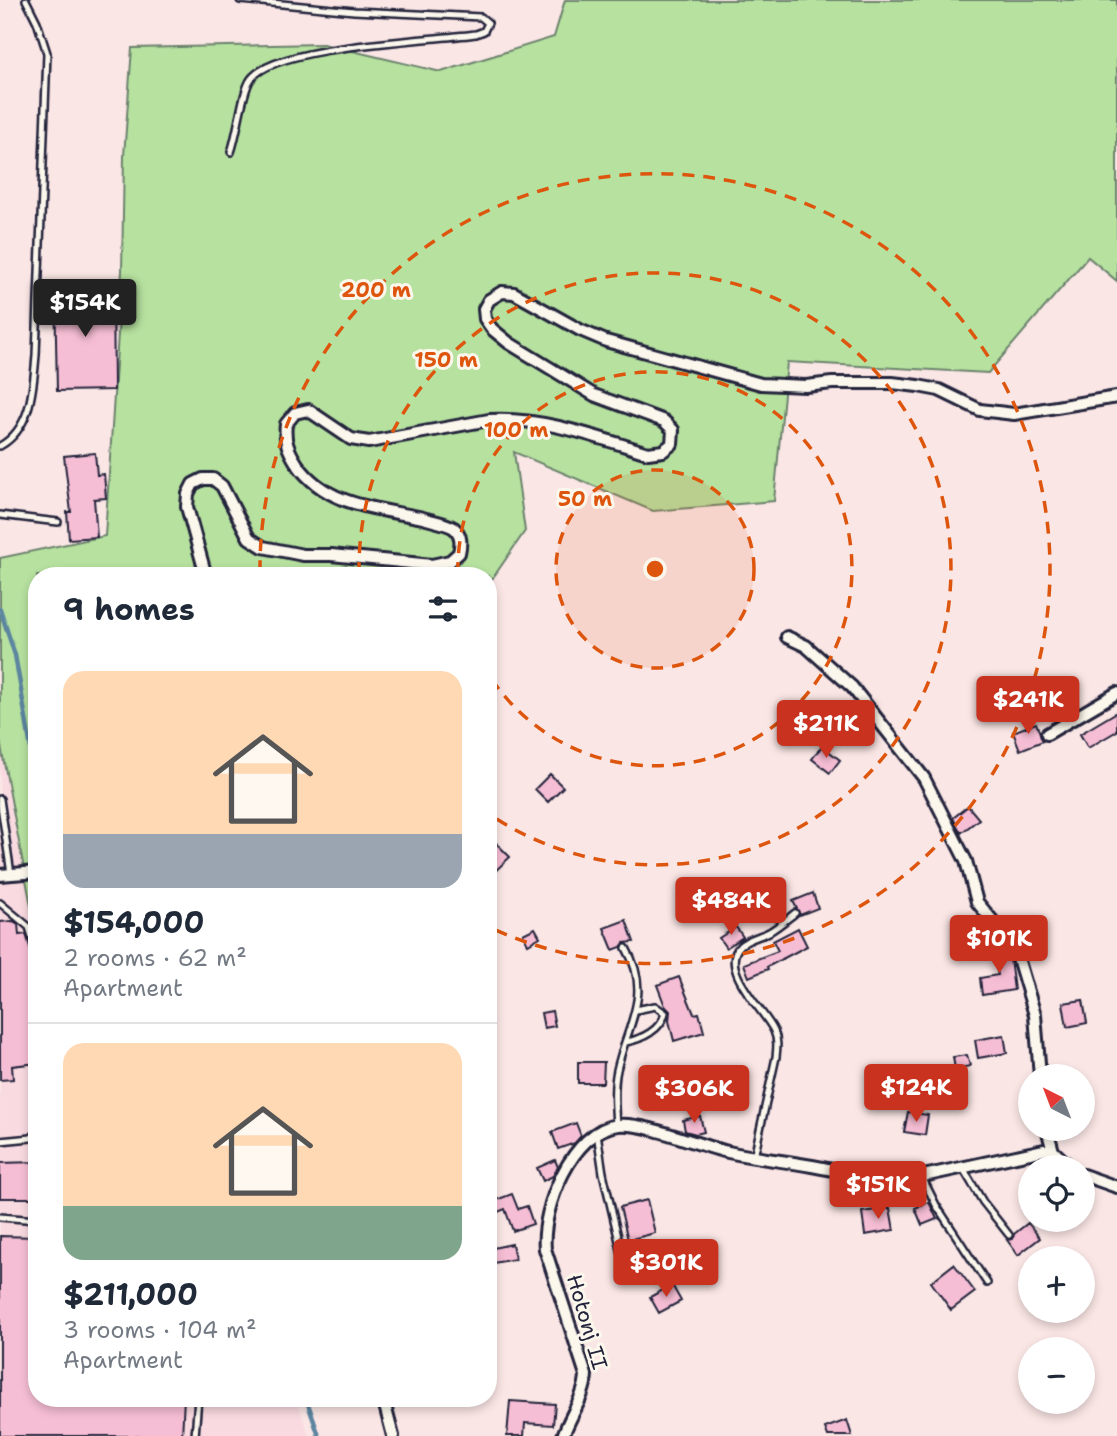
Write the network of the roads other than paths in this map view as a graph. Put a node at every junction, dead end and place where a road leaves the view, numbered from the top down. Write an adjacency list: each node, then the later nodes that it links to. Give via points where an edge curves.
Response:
1 (26, 0): 5 (lane, via 47,53 36,355 33,390 21,426)
2 (240, 0): 3 (lane, via 354,12 481,17 488,23 476,34 352,47 276,62 259,71 246,88)
3 (232, 152)
4 (1117, 397): 8 (street, via 1014,414 979,410 939,390 918,386 761,384 606,341 514,293 502,292 484,309 492,329 594,395 664,421 673,430 672,444 648,453 549,425 508,419 369,442 352,439 308,410 295,413 286,424 285,444 313,483 343,501 454,529 461,540 459,553 450,561 432,565 303,555 263,547 249,538 222,486 203,479 193,484 187,507)
5 (0, 446)
6 (0, 515): 7 (lane)
7 (58, 522)
8 (204, 567)
9 (787, 637): 20 (street, via 806,646 852,688 924,778 966,861 977,902 1015,948 1035,1015)
10 (1117, 693): 11 (street)
11 (1046, 734)
12 (0, 799): 13 (lane)
13 (11, 874)
14 (0, 903): 16 (lane)
15 (794, 913): 28 (lane, via 739,947 734,956 740,980 777,1041)
16 (28, 926)
17 (626, 948): 18 (lane, via 638,976)
18 (636, 1010): 19 (lane); 19 (lane, via 655,1006 665,1013 648,1034)
19 (626, 1042): 21 (lane, via 616,1073)
20 (1039, 1064)
21 (616, 1126): 22 (street, Hotonj II); 28 (street, Hotonj II, via 637,1126)
22 (597, 1133): 36 (lane); 42 (street, Hotonj II, via 581,1147 546,1215 545,1250 586,1375 585,1390)
23 (28, 1138): 24 (lane)
24 (0, 1141)
25 (1050, 1141): 26 (street)
26 (1053, 1151): 27 (street); 29 (street, Hotonj II)
27 (1057, 1155)
28 (754, 1157): 30 (street, Hotonj II, via 892,1180)
29 (962, 1167): 30 (street, Hotonj II); 35 (lane)
30 (922, 1177): 37 (lane)
31 (1095, 1179): 32 (street)
32 (1117, 1187)
33 (0, 1217): 34 (lane)
34 (28, 1219)
35 (1009, 1235)
36 (622, 1254)
37 (987, 1283)
38 (197, 1407): 40 (lane)
39 (385, 1407): 41 (street)
40 (195, 1436)
41 (393, 1436)
42 (562, 1436)

